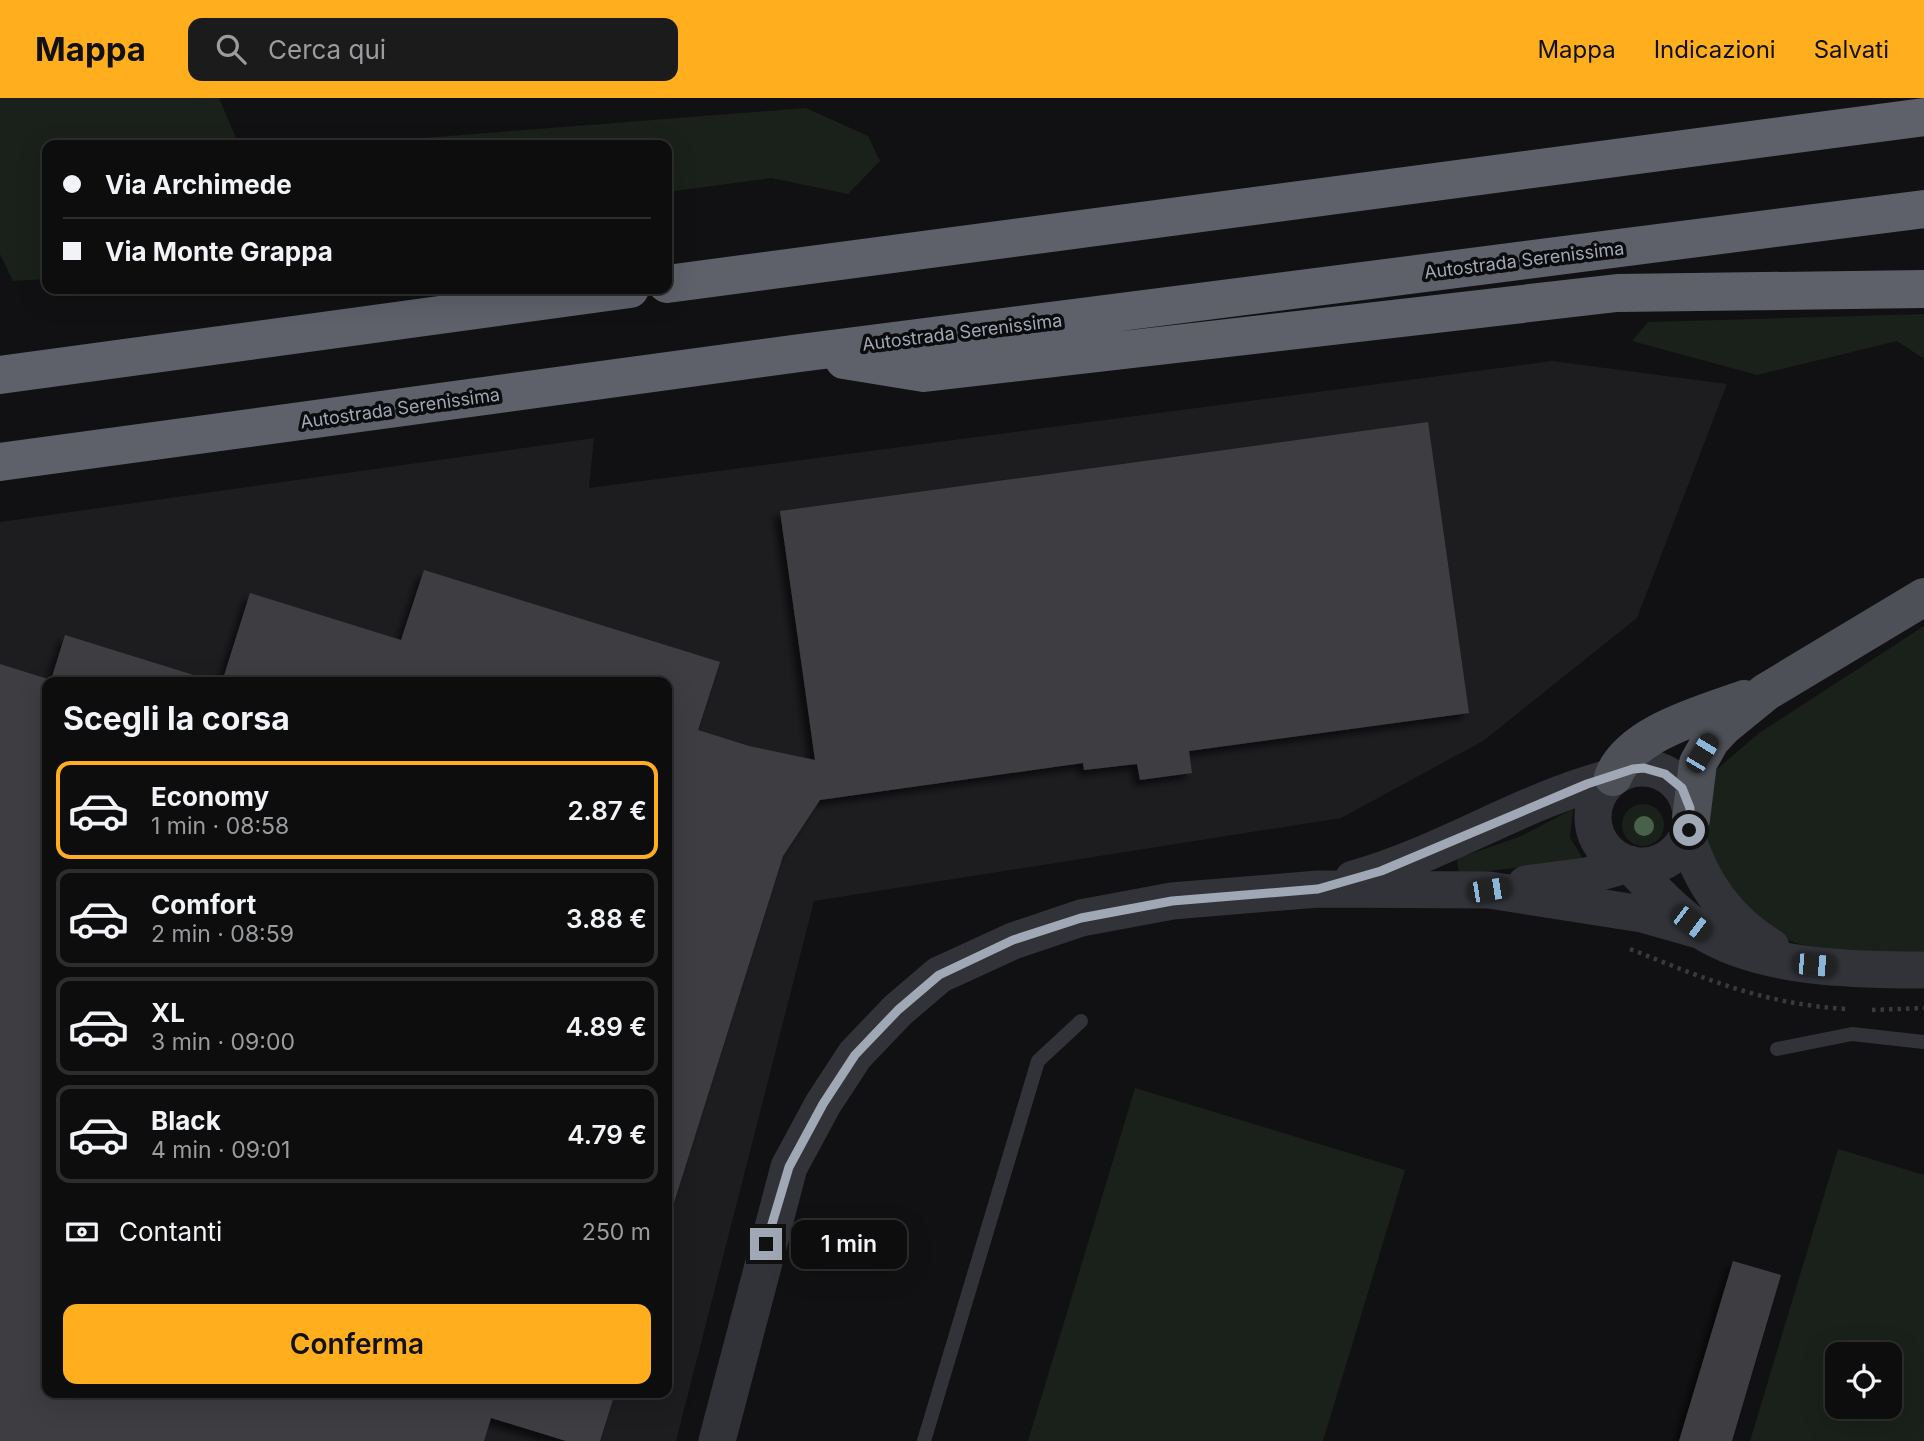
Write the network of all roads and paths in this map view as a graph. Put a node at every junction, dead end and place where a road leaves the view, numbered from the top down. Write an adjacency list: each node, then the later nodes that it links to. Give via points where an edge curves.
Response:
1 (1924, 117): 3 (highway)
2 (1924, 209): 6 (highway, Autostrada Serenissima)
3 (672, 283)
4 (1924, 289): 6 (highway, via 1617,293 925,373)
5 (593, 294): 7 (highway)
6 (800, 353): 8 (highway, Autostrada Serenissima)
7 (0, 374)
8 (0, 462)
9 (1924, 597): 10 (main road)
10 (1766, 692): 11 (main road, via 1681,722 1623,757); 12 (main road, via 1723,727 1702,753)
11 (1614, 777): 12 (street, via 1644,768 1665,774 1687,798); 13 (street, via 1595,802 1594,826 1604,847); 14 (street, via 1587,784 1381,871)
12 (1689, 827): 13 (street, via 1681,846 1664,860); 18 (street, via 1701,876 1725,908 1748,931)
13 (1630, 864): 15 (street, via 1586,876); 16 (street)
14 (1318, 889): 15 (street); 26 (street, via 1172,901 1081,918 1013,940 939,975 898,1010 855,1055 789,1167)
15 (1489, 890): 16 (street, via 1643,914)
16 (1702, 931): 18 (street)
17 (1625, 947): 21 (path, via 1749,995 1804,1007)
18 (1795, 962): 19 (street)
19 (1924, 970)
20 (1924, 1008): 22 (path)
21 (1852, 1010)
22 (1864, 1011)
23 (1081, 1021): 27 (lane, via 1038,1061)
24 (1924, 1042): 25 (lane, via 1852,1034)
25 (1777, 1049)
26 (718, 1441)
27 (924, 1441)

